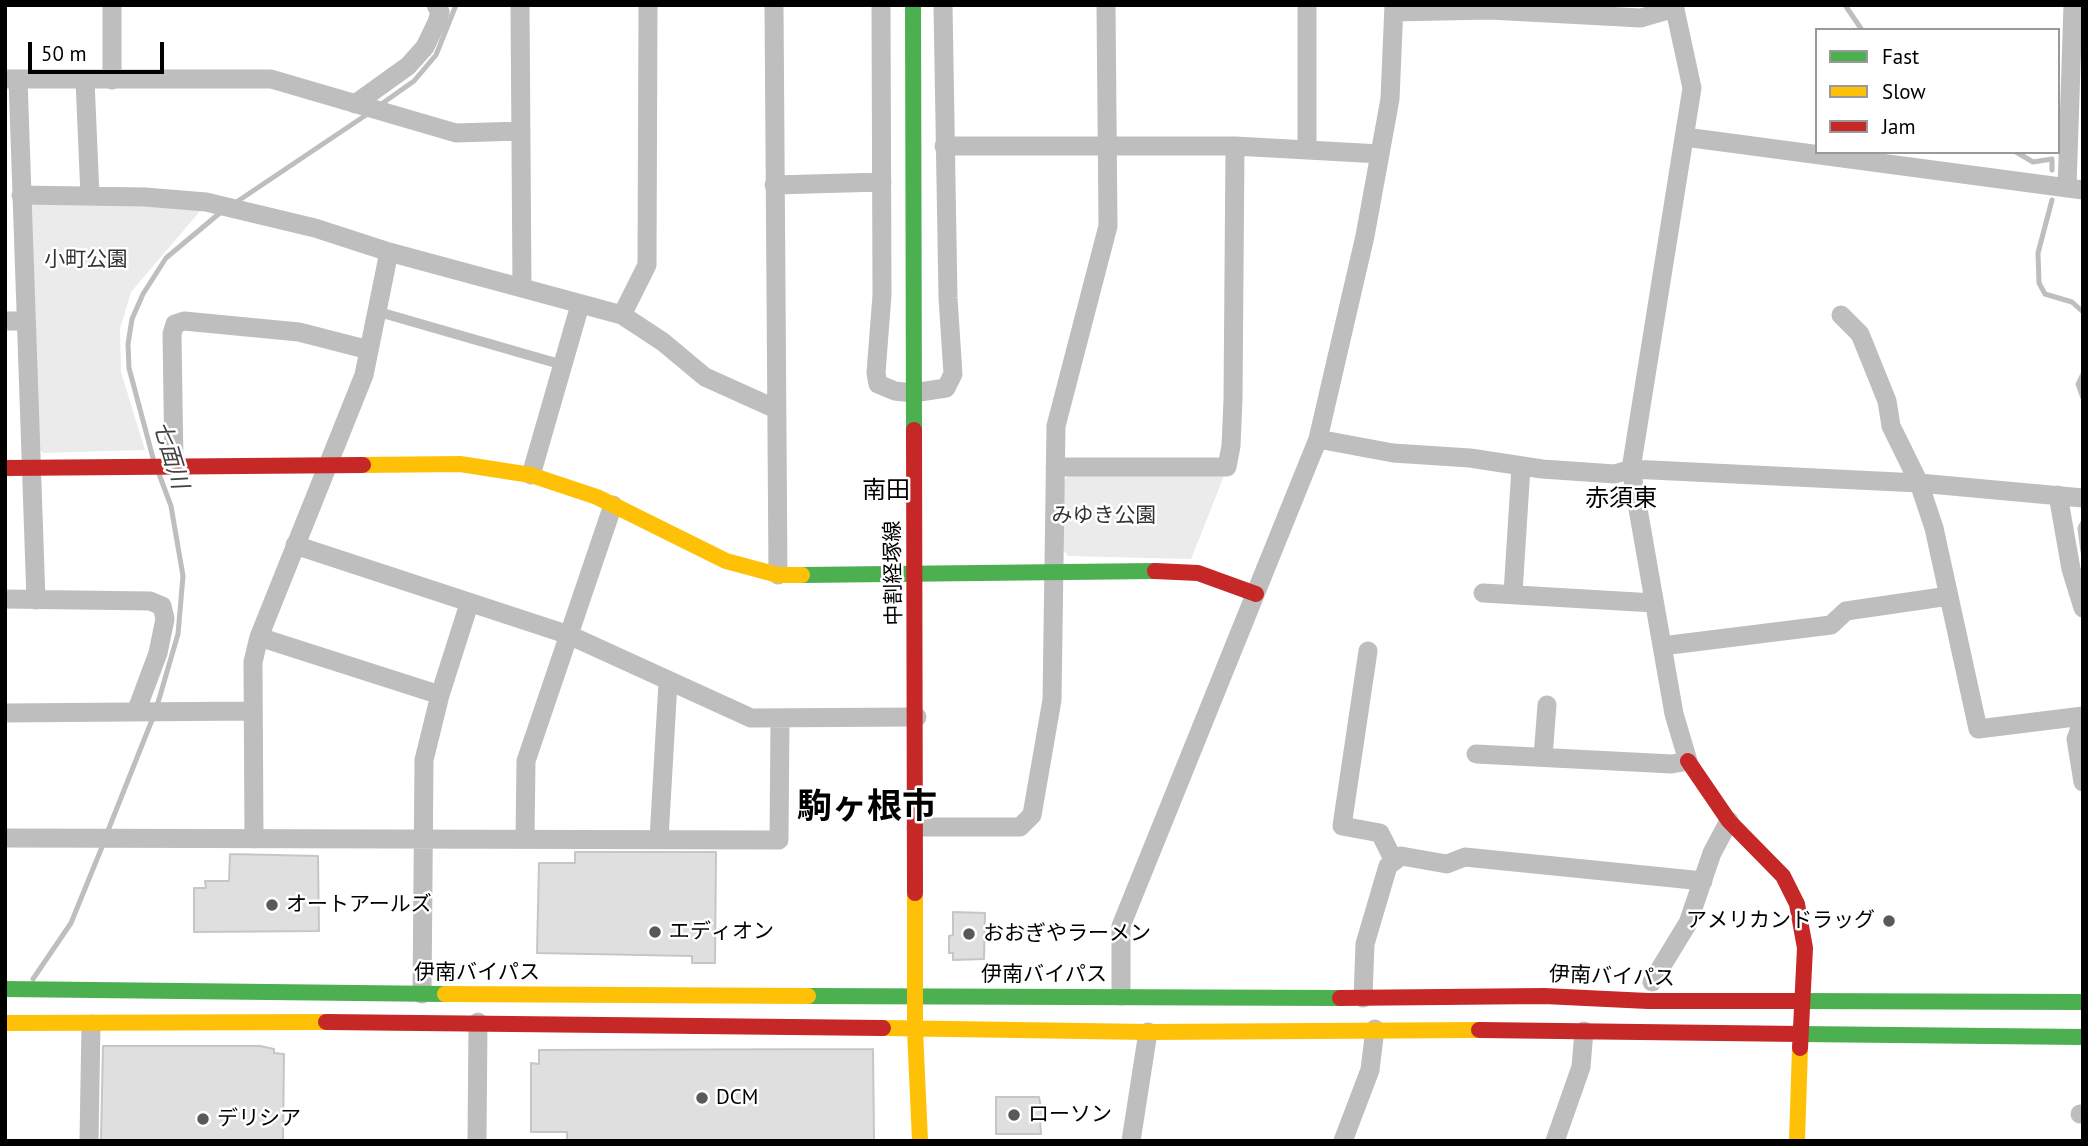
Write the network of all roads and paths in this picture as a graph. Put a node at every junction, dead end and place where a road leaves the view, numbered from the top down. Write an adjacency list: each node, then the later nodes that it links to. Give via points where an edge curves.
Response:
1 (112, 5): 16 (street)
2 (436, 5): 17 (street, via 440,12 425,47)
3 (520, 5): 18 (street)
4 (649, 5): 34 (street, via 647,265)
5 (774, 5): 26 (street)
6 (881, 5): 25 (street)
7 (913, 5): 40 (main road, 中割経塚線)
8 (943, 5): 21 (street)
9 (1106, 5): 20 (street)
10 (1307, 5): 23 (street)
11 (2073, 5): 27 (street)
12 (1675, 7): 13 (street, via 1640,18); 19 (street, via 1692,88)
13 (1394, 8): 24 (street, via 1390,99)
14 (11, 79): 15 (street); 28 (street)
15 (85, 80): 16 (street); 29 (street)
16 (113, 80): 17 (street, via 271,79)
17 (358, 105): 18 (street, via 456,133)
18 (521, 131): 31 (street)
19 (1685, 137): 27 (street); 49 (street)
20 (1108, 145): 21 (street); 22 (street); 46 (street, via 1108,226 1056,426)
21 (944, 146): 40 (street, via 953,374 946,388)
22 (1235, 146): 23 (street); 46 (street, via 1233,401 1227,467)
23 (1307, 148): 24 (street)
24 (1380, 154): 42 (street)
25 (882, 182): 26 (street); 40 (street, via 883,295 876,373 878,384)
26 (774, 185): 41 (street)
27 (2075, 189)
28 (21, 195): 29 (street); 37 (street)
29 (90, 196): 30 (street, via 245,210)
30 (389, 252): 31 (street); 33 (street)
31 (522, 288): 32 (street)
32 (580, 305): 34 (street); 39 (street)
33 (379, 312): 38 (street); 39 (lane)
34 (622, 315): 41 (street, via 705,377)
35 (1841, 315): 51 (street, via 1860,334 1887,401 1891,426)
36 (5, 321): 37 (street)
37 (26, 321): 45 (street)
38 (369, 350): 43 (street); 44 (street, via 299,332 184,321 175,324)
39 (564, 365): 50 (street)
40 (913, 393): 58 (main road, 中割経塚線)
41 (776, 409): 57 (street)
42 (1318, 439): 47 (street, via 1392,453); 61 (street)
43 (328, 464): 44 (main road); 50 (main road, via 460,464); 55 (street)
44 (171, 465): 45 (main road)
45 (32, 467): 48 (main road); 64 (street)
46 (1055, 467): 56 (street)
47 (1521, 467): 49 (street, via 1615,474); 60 (street)
48 (5, 468)
49 (1631, 469): 51 (street); 65 (street)
50 (531, 475): 54 (main road)
51 (1919, 483): 52 (street); 62 (street)
52 (2058, 495): 53 (street); 67 (street)
53 (2083, 498)
54 (613, 505): 57 (main road, via 726,561); 68 (street)
55 (295, 545): 66 (street); 69 (street)
56 (1056, 573): 58 (main road); 61 (main road, via 1198,573); 86 (street, via 1052,700 1032,815 1020,827)
57 (778, 575): 58 (main road)
58 (915, 575): 78 (main road, 中割経塚線)
59 (1483, 593): 60 (street)
60 (1513, 593): 65 (street)
61 (1256, 594): 98 (street, via 1121,926)
62 (1949, 596): 70 (street, via 1846,611 1831,625); 79 (street, via 1978,729)
63 (5, 600): 64 (street)
64 (36, 600): 76 (street, via 149,601 162,606 165,619 158,653)
65 (1654, 603): 70 (street)
66 (469, 604): 68 (street); 73 (street)
67 (2083, 608)
68 (569, 635): 72 (street); 87 (street, via 526,761)
69 (259, 638): 73 (street); 75 (street, via 253,662)
70 (1662, 646): 83 (street)
71 (1368, 651): 92 (street, via 1342,826 1380,832)
72 (668, 682): 80 (street, via 751,718); 91 (street)
73 (440, 695): 89 (street, via 424,760)
74 (1547, 705): 82 (street)
75 (253, 710): 76 (street); 90 (street)
76 (139, 712): 77 (street)
77 (5, 713)
78 (917, 717): 80 (street); 86 (main road, 中割経塚線)
79 (2083, 718): 84 (street, via 2076,739)
80 (780, 719): 91 (street, via 779,840)
81 (1476, 754): 82 (street)
82 (1543, 757): 83 (street)
83 (1688, 761): 85 (main road)
84 (2083, 782)
85 (1729, 821): 93 (street); 100 (main road, via 1783,876 1797,904 1805,948)
86 (916, 827): 97 (main road, 中割経塚線)
87 (525, 837): 89 (street); 91 (street)
88 (5, 838): 90 (street)
89 (422, 838): 90 (street); 96 (street)
90 (254, 839)
91 (659, 839)
92 (1394, 862): 93 (street, via 1401,856 1447,864 1465,857); 99 (street, via 1388,866 1365,944)
93 (1703, 881): 94 (street, via 1688,923)
94 (1652, 982)
95 (5, 989): 96 (main road, 伊南バイパス)
96 (422, 994): 97 (main road, 伊南バイパス)
97 (916, 996): 98 (main road, 伊南バイパス); 106 (main road, 中割経塚線)
98 (1121, 996): 99 (main road, 伊南バイパス)
99 (1363, 998): 100 (main road, 伊南バイパス)
100 (1801, 1001): 101 (main road, 伊南バイパス); 109 (main road)
101 (2083, 1002)
102 (478, 1022): 104 (main road); 106 (main road); 112 (street)
103 (5, 1023): 104 (main road)
104 (91, 1024): 111 (street)
105 (1375, 1029): 107 (main road); 108 (main road); 115 (street, via 1370,1070)
106 (915, 1030): 108 (main road); 113 (main road, 中割経塚線)
107 (1584, 1031): 109 (main road); 116 (street, via 1581,1067)
108 (1148, 1032): 114 (street)
109 (1801, 1035): 110 (main road); 117 (main road)
110 (2083, 1037)
111 (89, 1141)
112 (477, 1141)
113 (920, 1141)
114 (1131, 1141)
115 (1343, 1141)
116 (1555, 1141)
117 (1797, 1141)

